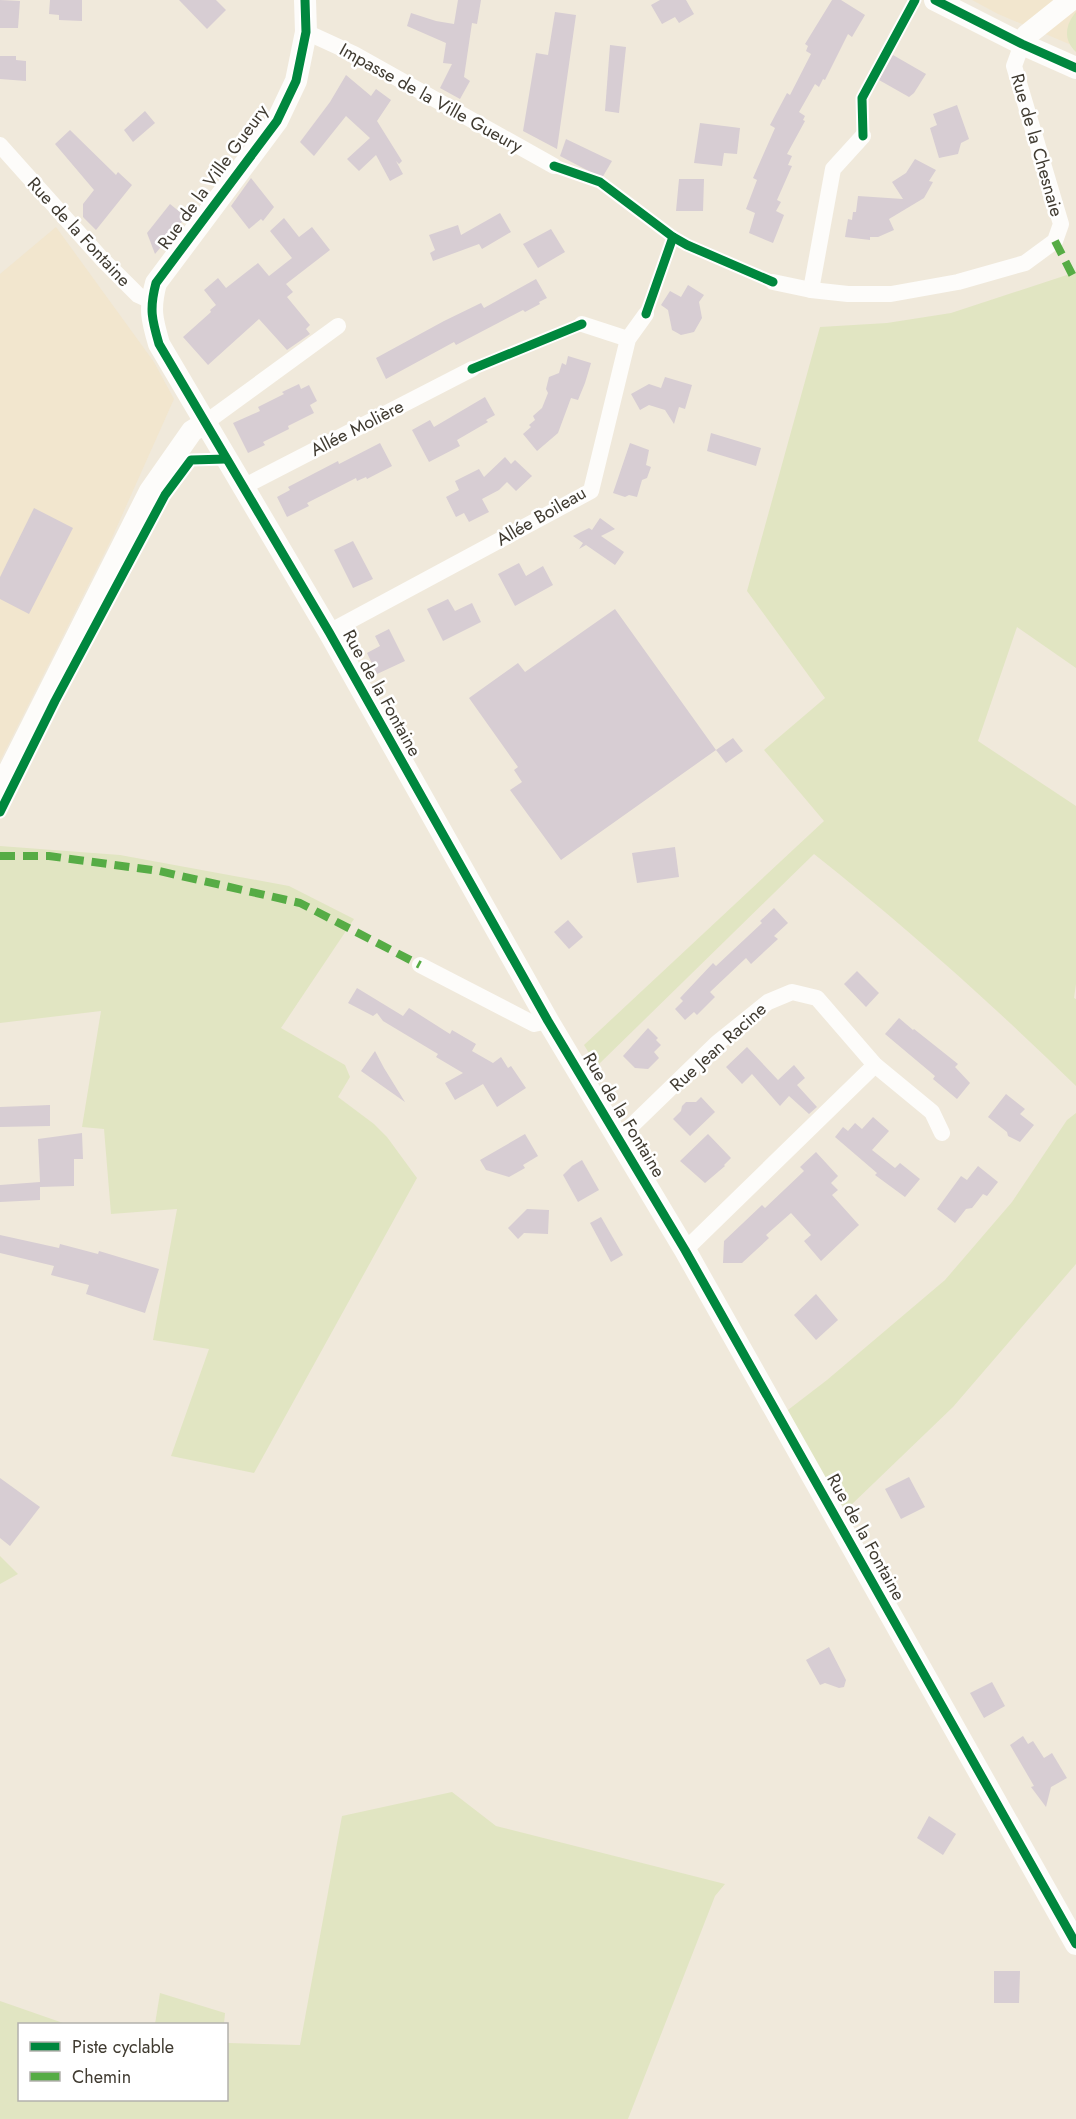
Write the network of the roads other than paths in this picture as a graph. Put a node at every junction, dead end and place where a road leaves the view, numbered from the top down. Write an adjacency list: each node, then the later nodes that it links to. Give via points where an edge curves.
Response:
1 (305, 0): 4 (street, Rue de la Ville Gueury)
2 (935, 0): 5 (street)
3 (1071, 0): 5 (street, via 1027,35)
4 (306, 32): 9 (street, Impasse de la Ville Gueury, via 354,54); 12 (street, Rue de la Ville Gueury, via 296,81 277,121 156,284)
5 (1022, 44): 6 (street); 11 (street, Rue de la Chesnaie, via 1014,66 1061,224 1054,241 1025,263 958,282 891,294)
6 (1076, 68)
7 (863, 136): 11 (street, via 833,169)
8 (0, 145): 12 (street, Rue de la Fontaine, via 138,295)
9 (554, 166)
10 (773, 282): 11 (street, Rue de la Chesnaie)
11 (811, 290)
12 (151, 301): 18 (street, Rue de la Fontaine, via 151,319 159,344)
13 (646, 314): 16 (street, Allée Boileau)
14 (582, 324): 16 (street)
15 (338, 326): 18 (street)
16 (628, 339): 20 (street, Allée Boileau, via 591,491)
17 (472, 369): 19 (street, Allée Molière)
18 (205, 423): 19 (street, Rue de la Fontaine); 21 (street, via 192,431 150,491)
19 (243, 487): 20 (street, Rue de la Fontaine)
20 (329, 632): 23 (street, Rue de la Fontaine)
21 (0, 789)
22 (420, 964): 23 (street, via 534,1024)
23 (548, 1021): 26 (street, Rue de la Fontaine)
24 (875, 1065): 25 (street, Rue Jean Racine, via 932,1112); 26 (street, Rue Jean Racine, via 817,998 792,992 768,1002 717,1043); 27 (street)
25 (942, 1133)
26 (619, 1138): 27 (street, Rue de la Fontaine)
27 (685, 1250): 28 (street, Rue de la Fontaine)
28 (1076, 1944)

